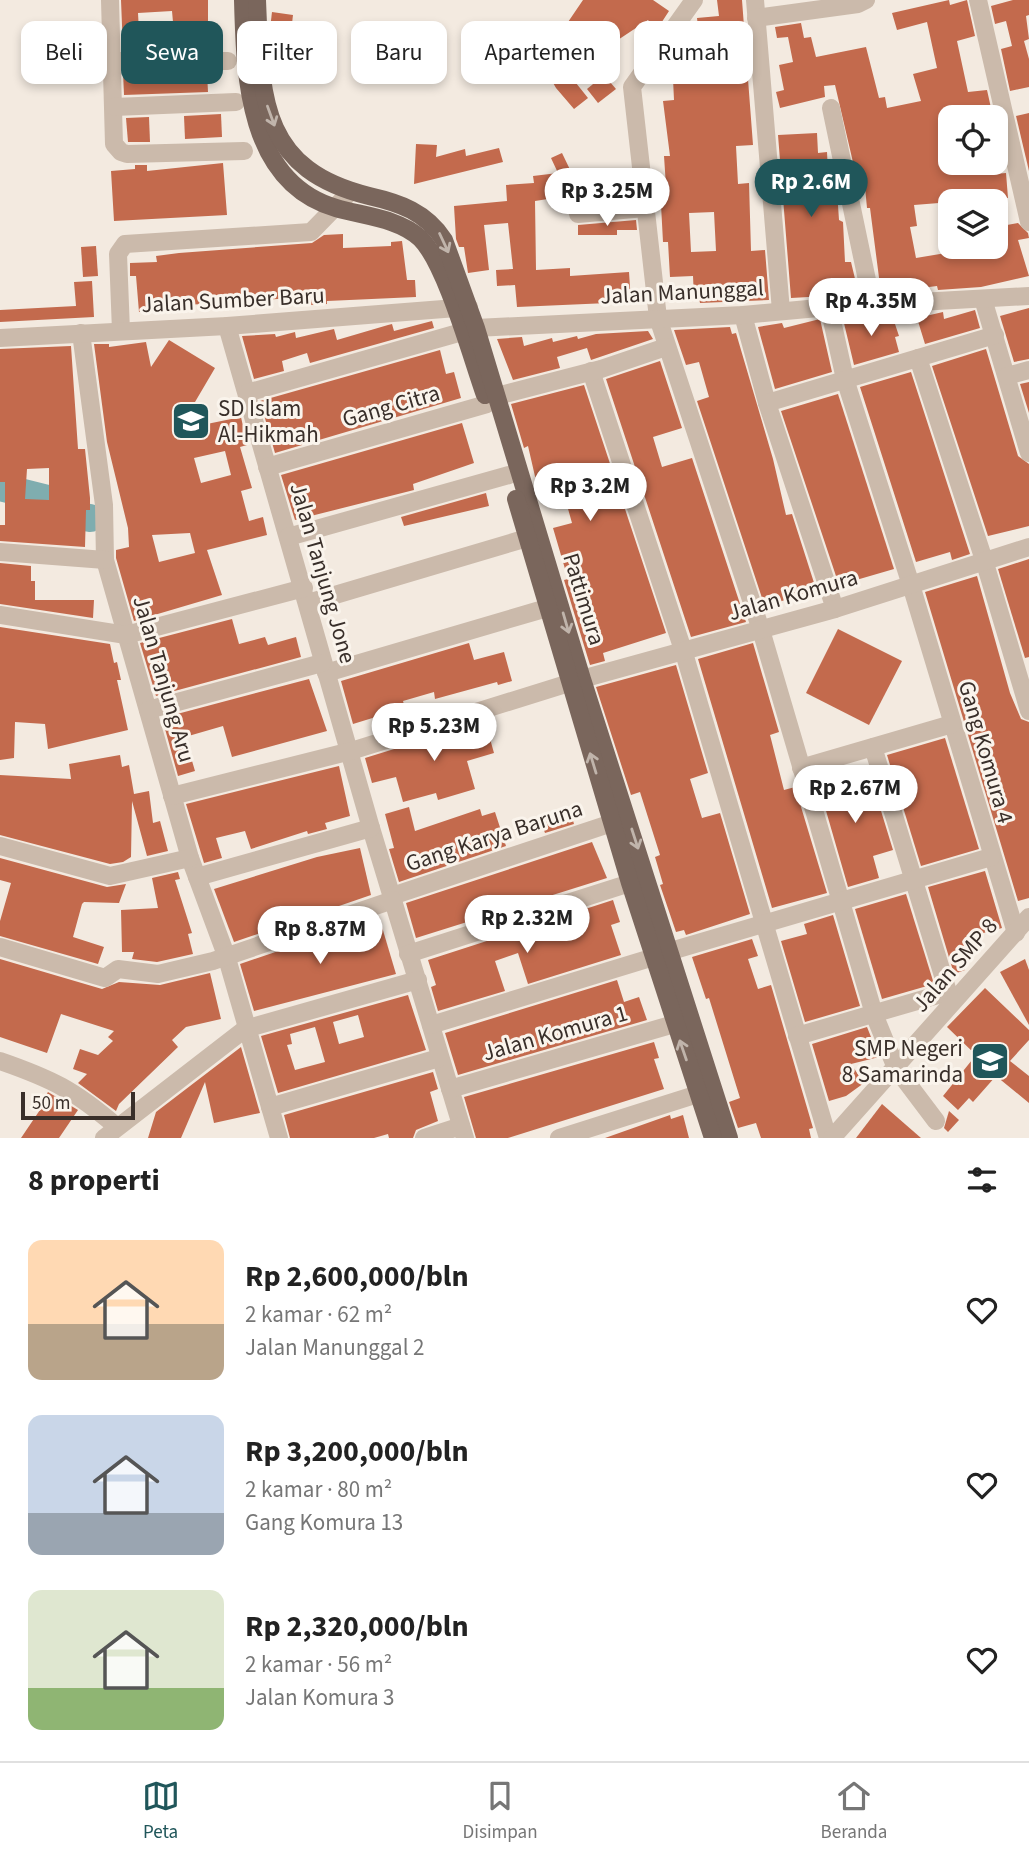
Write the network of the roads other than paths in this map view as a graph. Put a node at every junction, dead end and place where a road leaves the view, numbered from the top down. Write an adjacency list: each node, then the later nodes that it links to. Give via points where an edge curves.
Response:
1 (110, 0): 8 (street)
2 (243, 0): 15 (main road, Pattimura, via 251,100 268,152 288,179 308,195)
3 (257, 0): 14 (main road, Pattimura, one-way to 14, via 263,95 280,139 313,175)
4 (694, 0): 16 (street, via 632,87)
5 (866, 0): 7 (street)
6 (978, 0): 18 (street)
7 (756, 9): 24 (street)
8 (113, 61): 9 (street); 11 (street)
9 (228, 61)
10 (236, 102): 11 (street)
11 (114, 107): 13 (street, via 114,144 123,153)
12 (831, 108): 21 (street)
13 (244, 151)
14 (351, 191): 15 (street); 23 (main road, Pattimura, one-way to 23, via 412,209 436,227 444,240)
15 (337, 208): 23 (main road, Pattimura, via 370,215 418,236); 29 (street, via 312,232 125,244 118,254)
16 (645, 208): 17 (street); 26 (street)
17 (578, 214)
18 (1029, 222)
19 (1029, 296): 20 (street, Jalan Manunggal)
20 (984, 299): 21 (street, Jalan Manunggal); 31 (street)
21 (872, 304): 22 (street, Jalan Manunggal)
22 (829, 307): 24 (street, Jalan Manunggal); 38 (street, Gang Komura 4)
23 (462, 309): 27 (street, Jalan Sumber Baru); 28 (main road, Pattimura)
24 (781, 311): 25 (street, Jalan Manunggal)
25 (743, 315): 26 (street, Jalan Manunggal); 41 (street)
26 (659, 318): 28 (street, Jalan Manunggal); 33 (street)
27 (227, 326): 29 (street, Jalan Sumber Baru); 39 (street, Jalan Tanjung Jone)
28 (469, 329): 39 (street, Jalan Manunggal); 40 (main road, Pattimura)
29 (121, 331): 30 (street, Jalan Sumber Baru)
30 (82, 333): 32 (street, Jalan Sumber Baru); 49 (street, Jalan Tanjung Aru, via 104,505)
31 (995, 335): 34 (street); 37 (street)
32 (0, 338)
33 (666, 347): 36 (street, Gang Citra); 56 (street)
34 (918, 358): 38 (street); 50 (street)
35 (1029, 370): 37 (street)
36 (591, 371): 40 (street, Gang Citra); 58 (street)
37 (1007, 376): 42 (street)
38 (845, 380): 41 (street); 51 (street, Gang Komura 4)
39 (247, 393): 43 (street, Jalan Tanjung Jone)
40 (492, 400): 43 (street, Gang Citra); 44 (main road, Pattimura); 60 (main road, Pattimura, one-way to 60)
41 (767, 402): 54 (street)
42 (1029, 453)
43 (267, 467): 45 (street, Jalan Tanjung Jone)
44 (509, 475): 45 (street); 46 (main road, Pattimura)
45 (288, 537): 52 (street, Jalan Tanjung Jone)
46 (527, 538): 52 (street); 53 (main road, Pattimura)
47 (1029, 547): 50 (street, Jalan Komura)
48 (0, 552): 49 (street)
49 (106, 560): 57 (street, Jalan Tanjung Aru)
50 (984, 561): 51 (street, Jalan Komura); 62 (street)
51 (911, 585): 54 (street, Jalan Komura); 63 (street, Gang Komura 4)
52 (306, 596): 57 (street); 59 (street, Jalan Tanjung Jone)
53 (547, 608): 59 (street); 60 (main road, Pattimura)
54 (835, 609): 56 (street, Jalan Komura)
55 (0, 615): 57 (street)
56 (761, 630): 58 (street, Jalan Komura); 66 (street)
57 (126, 635): 61 (street, Jalan Tanjung Aru)
58 (684, 653): 60 (street, Jalan Komura); 79 (street)
59 (324, 668): 61 (street); 65 (street, Jalan Tanjung Jone)
60 (576, 681): 65 (street, Jalan Komura); 68 (main road, Pattimura, one-way to 60); 83 (main road, Pattimura, one-way to 83)
61 (148, 710): 67 (street, Jalan Tanjung Aru)
62 (1029, 711)
63 (952, 724): 64 (street); 72 (street, Gang Komura 4)
64 (873, 747): 66 (street); 74 (street)
65 (351, 751): 67 (street, Jalan Komura); 69 (street, Jalan Tanjung Jone)
66 (801, 768): 77 (street)
67 (172, 796): 71 (street, Jalan Tanjung Aru)
68 (612, 823): 75 (main road, Pattimura); 76 (street, Gang Karya Baruna)
69 (371, 828): 73 (street); 76 (street, Jalan Tanjung Jone)
70 (0, 846): 71 (street, via 110,876)
71 (190, 858): 73 (street, Jalan Tanjung Aru)
72 (991, 858): 74 (street); 80 (street, Gang Komura 4)
73 (197, 877): 84 (street, Jalan Tanjung Aru)
74 (915, 880): 77 (street); 86 (street)
75 (630, 883): 82 (street); 83 (main road, Pattimura)
76 (393, 898): 82 (street, Jalan Tanjung Jone); 84 (street, Gang Karya Baruna)
77 (841, 900): 79 (street); 87 (street)
78 (1029, 918): 80 (street, Jalan SMP 8)
79 (764, 924): 83 (street); 91 (street)
80 (1016, 933): 86 (street, Jalan SMP 8)
81 (0, 947): 84 (street, Gang Karya Baruna, via 105,978 118,970 159,975)
82 (408, 954): 85 (street, Jalan Tanjung Jone)
83 (662, 954): 88 (main road, Pattimura); 89 (street); 105 (main road, Pattimura)
84 (226, 956): 90 (street, Jalan Tanjung Aru)
85 (418, 980): 89 (street, Jalan Tanjung Jone); 90 (street)
86 (952, 997): 87 (street); 94 (street, Jalan SMP 8)
87 (874, 1014): 91 (street); 94 (street)
88 (674, 1024): 95 (street, Jalan Komura 1); 96 (main road, Pattimura, one-way to 88)
89 (431, 1025): 92 (street, Jalan Tanjung Jone)
90 (245, 1029): 97 (street, Jalan Tanjung Aru); 99 (street)
91 (797, 1036): 106 (street)
92 (439, 1058): 95 (street, Jalan Tanjung Jone); 97 (street)
93 (0, 1061): 99 (street, via 53,1080 86,1101)
94 (896, 1068): 98 (street); 106 (street, Jalan SMP 8)
95 (450, 1089): 100 (street, Jalan Tanjung Jone)
96 (698, 1094): 103 (street); 104 (main road, Pattimura)
97 (270, 1107): 101 (street, Jalan Tanjung Aru)
98 (936, 1121)
99 (110, 1132)
100 (463, 1132): 102 (street)
101 (279, 1138)
102 (424, 1138)
103 (559, 1138)
104 (713, 1138)
105 (729, 1138)
106 (830, 1138)

